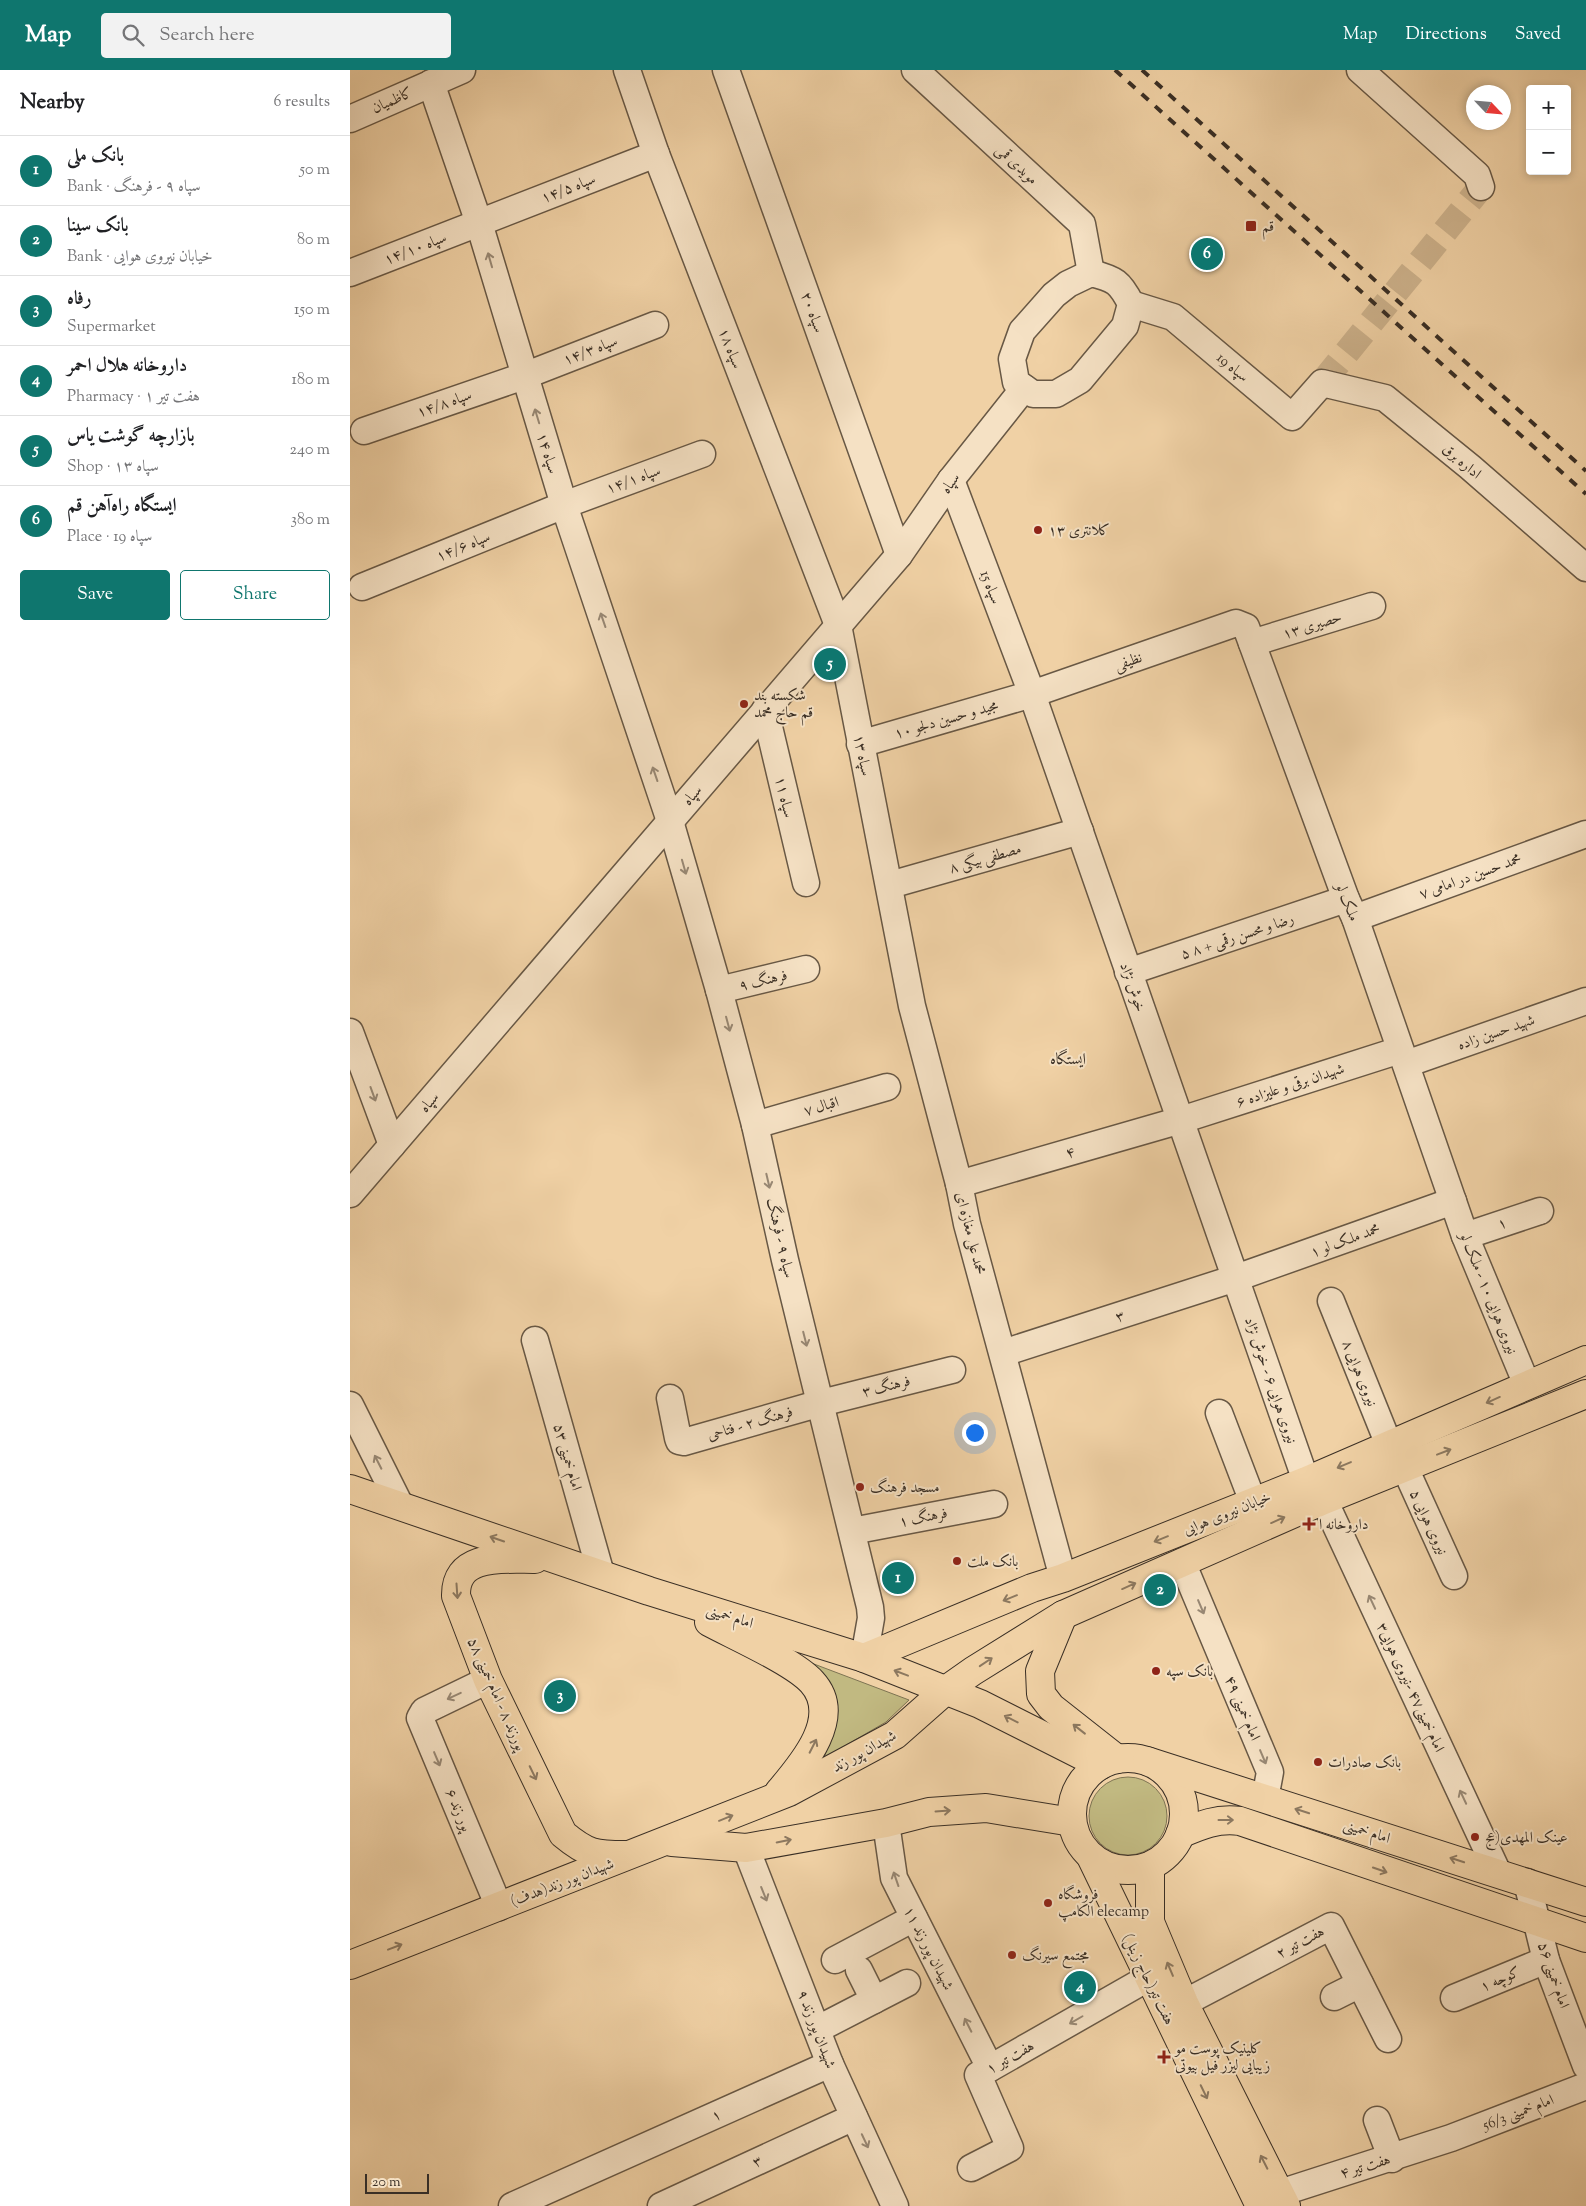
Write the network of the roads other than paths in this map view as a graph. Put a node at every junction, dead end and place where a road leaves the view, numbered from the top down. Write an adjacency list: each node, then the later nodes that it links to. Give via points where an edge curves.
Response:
1 (462, 70): 6 (street, کاظمیان)
2 (627, 70): 8 (street, سپاه ۱۸)
3 (726, 70): 22 (street, سپاه ۲۰)
4 (915, 70): 12 (street, مویدی قمی, via 1082,224)
5 (1360, 70): 9 (street)
6 (432, 83): 7 (street, کاظمیان); 10 (street, سپاه ۱۴)
7 (350, 119)
8 (656, 154): 10 (street, سپاه ۱۴/۵); 26 (street, سپاه ۱۸)
9 (1479, 181)
10 (479, 222): 11 (street, سپاه ۱۴/۱۰); 15 (street, سپاه ۱۴, one-way to 10)
11 (350, 273)
12 (1091, 273): 13 (street, via 1111,278 1122,286); 17 (street, via 1054,295 1022,331 1012,359 1016,382)
13 (1131, 304): 16 (street, سپاه 19, via 1173,317 1292,417); 17 (street, via 1125,326 1080,380 1056,394 1033,394)
14 (655, 325): 15 (street, سپاه ۱۴/۳)
15 (524, 376): 18 (street, سپاه ۱۴/۸); 21 (street, سپاه ۱۴, one-way to 15)
16 (1322, 383): 23 (street, اداره برق, via 1385,398)
17 (1024, 388): 20 (street, سپاه)
18 (364, 431)
19 (702, 454): 21 (street, سپاه ۱۴/۱)
20 (951, 480): 22 (street, سپاه); 29 (street, سپاه 15)
21 (564, 505): 24 (street, سپاه ۱۴/۶); 32 (street, سپاه ۱۴, one-way to 21)
22 (899, 555): 26 (street, سپاه)
23 (1586, 568)
24 (362, 587)
25 (1372, 606): 28 (street, ۱۳ حصیری)
26 (838, 625): 30 (street, سپاه); 31 (street, سپاه ۱۳)
27 (1224, 628): 28 (street, ملک لو, via 1242,624); 29 (street, نظیفی)
28 (1252, 643): 37 (street, ملک لو)
29 (1032, 694): 31 (street, ۱۰ مجید و حسین دلجو); 33 (street, خوش نژاد)
30 (765, 710): 32 (street, سپاه); 35 (street, سپاه ۱۱)
31 (860, 744): 36 (street, سپاه ۱۳)
32 (670, 820): 40 (street, سپاه ۹ - فرهنگ, one-way to 40); 47 (street, سپاه)
33 (1080, 831): 36 (street, ۸ مصطفی بیگی); 39 (street, خوش نژاد)
34 (1586, 834): 37 (street, ۷ محمد حسین در امامی)
35 (806, 883)
36 (890, 885): 48 (street, محمد علی مغازه ای, via 912,1006)
37 (1350, 909): 39 (street, ۵ رضا و محسن رقمی + ۸); 43 (street, ملک لو)
38 (806, 969): 40 (street, فرهنگ ۹)
39 (1128, 972): 45 (street, خوش نژاد)
40 (719, 990): 46 (street, سپاه ۹ - فرهنگ, one-way to 46)
41 (1586, 1001): 43 (street, شهید حسین زاده)
42 (350, 1032): 47 (street, one-way to 47)
43 (1403, 1057): 45 (street, ۶ شهیدان برقی و علیزاده); 50 (street, ملک لو)
44 (887, 1087): 46 (street, ۷ اقبال)
45 (1181, 1120): 48 (street, ۴); 53 (street, خوش نژاد)
46 (755, 1125): 62 (street, سپاه ۹ - فرهنگ, one-way to 62)
47 (392, 1145): 49 (street, سپاه)
48 (959, 1184): 56 (street, محمد علی مغازه ای)
49 (350, 1194)
50 (1453, 1201): 52 (street, نیروی هوایی ۱۰ - ملک لو); 53 (street, ۱ محمد ملک لو)
51 (1540, 1211): 52 (street, ۱)
52 (1465, 1236): 59 (street, نیروی هوایی ۱۰ - ملک لو)
53 (1236, 1278): 56 (street, ۳); 68 (street, نیروی هوایی ۶ - خوش نژاد)
54 (1331, 1301): 65 (street, نیروی هوایی ۸)
55 (534, 1340): 75 (street, امام خمینی ۵۳)
56 (1003, 1353): 77 (street, محمد علی مغازه ای)
57 (1586, 1360): 59 (main road, خیابان نیروی هوایی)
58 (952, 1370): 62 (street, فرهنگ ۳)
59 (1527, 1385): 65 (main road, خیابان نیروی هوایی, one-way to 65)
60 (1586, 1394): 66 (main road, خیابان نیروی هوایی, one-way to 60)
61 (670, 1398): 62 (street, فرهنگ ۲ - فتاحی, via 679,1441 684,1442)
62 (821, 1402): 72 (street, سپاه ۹ - فرهنگ)
63 (350, 1405): 71 (street, one-way to 63)
64 (1219, 1413): 69 (street)
65 (1390, 1445): 68 (main road, خیابان نیروی هوایی, one-way to 68)
66 (1405, 1468): 68 (main road, خیابان نیروی هوایی); 76 (street, نیروی هوایی ۵)
67 (350, 1489): 71 (main road, امام خمینی)
68 (1315, 1491): 69 (main road, خیابان نیروی هوایی); 74 (main road, خیابان نیروی هوایی, one-way to 68); 95 (street, امام خمینی۴۷ -نیروی هوایی۳, one-way to 68)
69 (1253, 1502): 77 (main road, خیابان نیروی هوایی, one-way to 77)
70 (994, 1504): 72 (street, فرهنگ ۱)
71 (400, 1505): 73 (main road, امام خمینی, one-way to 71)
72 (852, 1531): 80 (street, سپاه ۹ - فرهنگ, via 871,1618)
73 (556, 1560): 75 (main road, امام خمینی); 81 (main road, پورزند ۸ - امام خمینی ۵۸, one-way to 81, via 495,1560 477,1563 463,1570 456,1583 456,1596)
74 (1182, 1562): 79 (main road, خیابان نیروی هوایی, one-way to 74); 86 (street, امام خمینی ۴۹, one-way to 86, via 1270,1772)
75 (601, 1574): 78 (main road, امام خمینی)
76 (1454, 1576)
77 (1063, 1578): 80 (main road, خیابان نیروی هوایی, one-way to 80)
78 (649, 1590): 80 (main road, امام خمینی); 85 (main road, one-way to 78, via 800,1768 819,1734 823,1716 820,1695 812,1682 786,1663)
79 (1062, 1615): 82 (main road, خیابان نیروی هوایی, one-way to 79); 83 (main road, one-way to 79, via 1041,1694 1040,1671)
80 (864, 1658): 82 (main road, امام خمینی, one-way to 80)
81 (488, 1680): 92 (main road, پورزند ۸ - امام خمینی ۵۸, one-way to 92, via 563,1834 597,1855); 98 (street, پور زند ۶, one-way to 98, via 421,1714 420,1718)
82 (946, 1690): 83 (main road, امام خمینی, one-way to 82); 85 (main road, شهیدان پور زند, via 895,1735)
83 (1109, 1762): 84 (main road, via 1132,1758); 87 (main road, via 1088,1775 1078,1789 1072,1805)
84 (1147, 1762): 86 (main road, امام خمینی); 89 (main road, via 1171,1778 1181,1796 1184,1815)
85 (773, 1798): 90 (main road, شهیدان پور زند(هدف), one-way to 85)
86 (1265, 1799): 95 (main road, امام خمینی, one-way to 86)
87 (1072, 1822): 88 (main road, one-way to 87, via 929,1812 986,1808); 93 (main road, via 1076,1836)
88 (886, 1823): 91 (main road, one-way to 88); 99 (street, شهیدان پور زند ۱۱, one-way to 88, via 894,1878)
89 (1180, 1834): 94 (main road, via 1168,1853); 100 (main road, امام خمینی, one-way to 100, via 1206,1822 1240,1820)
90 (666, 1842): 91 (main road); 92 (main road, شهیدان پور زند(هدف))
91 (746, 1848): 113 (street, شهیدان پور زند ۹, one-way to 113)
92 (632, 1856): 98 (main road, شهیدان پور زند(هدف))
93 (1092, 1858): 94 (main road, via 1120,1870); 107 (main road, هفت تیر(حاج زینل))
94 (1150, 1866): 112 (main road, هفت تیر(حاج زینل), one-way to 94, via 1150,1922)
95 (1498, 1873): 96 (main road, امام خمینی)
96 (1527, 1882): 97 (main road, امام خمینی); 100 (street, امام خمینی ۵۶)
97 (1586, 1902)
98 (499, 1907): 104 (main road, شهیدان پور زند(هدف), one-way to 98)
99 (914, 1918): 102 (street); 117 (street, شهیدان پور زند ۱۱, one-way to 99)
100 (1537, 1922): 101 (main road, امام خمینی); 103 (street, امام خمینی ۵۶)
101 (1586, 1938)
102 (835, 1960)
103 (1546, 1960): 110 (street, کوچه ۱); 116 (street, امام خمینی ۵۶)
104 (350, 1965)
105 (859, 1970): 111 (street)
106 (1362, 1975): 109 (street); 112 (street, هفت تیر ۲, via 1331,1926); 114 (street, هفت تیر ۲)
107 (1148, 1978): 117 (street, هفت تیر ۱, one-way to 117); 124 (main road, هفت تیر(حاج زینل), one-way to 124)
108 (907, 1983): 111 (street)
109 (1334, 1997)
110 (1454, 1998)
111 (874, 2000): 113 (street)
112 (1184, 2003): 124 (main road, هفت تیر(حاج زینل), one-way to 112)
113 (818, 2029): 115 (street, شهیدان پور زند ۹)
114 (1388, 2038)
115 (830, 2064): 119 (street, شهیدان پور زند ۹); 125 (street, ۱)
116 (1586, 2066)
117 (990, 2068): 123 (street, هفت تیر ۱, via 978,2075 1010,2148)
118 (1586, 2086): 121 (street, امام خمینی 56/3)
119 (854, 2117): 126 (street, ۳); 127 (street, شهیدان پور زند ۹, one-way to 127)
120 (1377, 2120): 122 (street)
121 (1451, 2138): 122 (street, هفت تیر ۴)
122 (1392, 2159): 124 (street, هفت تیر ۴)
123 (971, 2168)
124 (1275, 2202)
125 (512, 2206)
126 (661, 2206)
127 (895, 2206)

